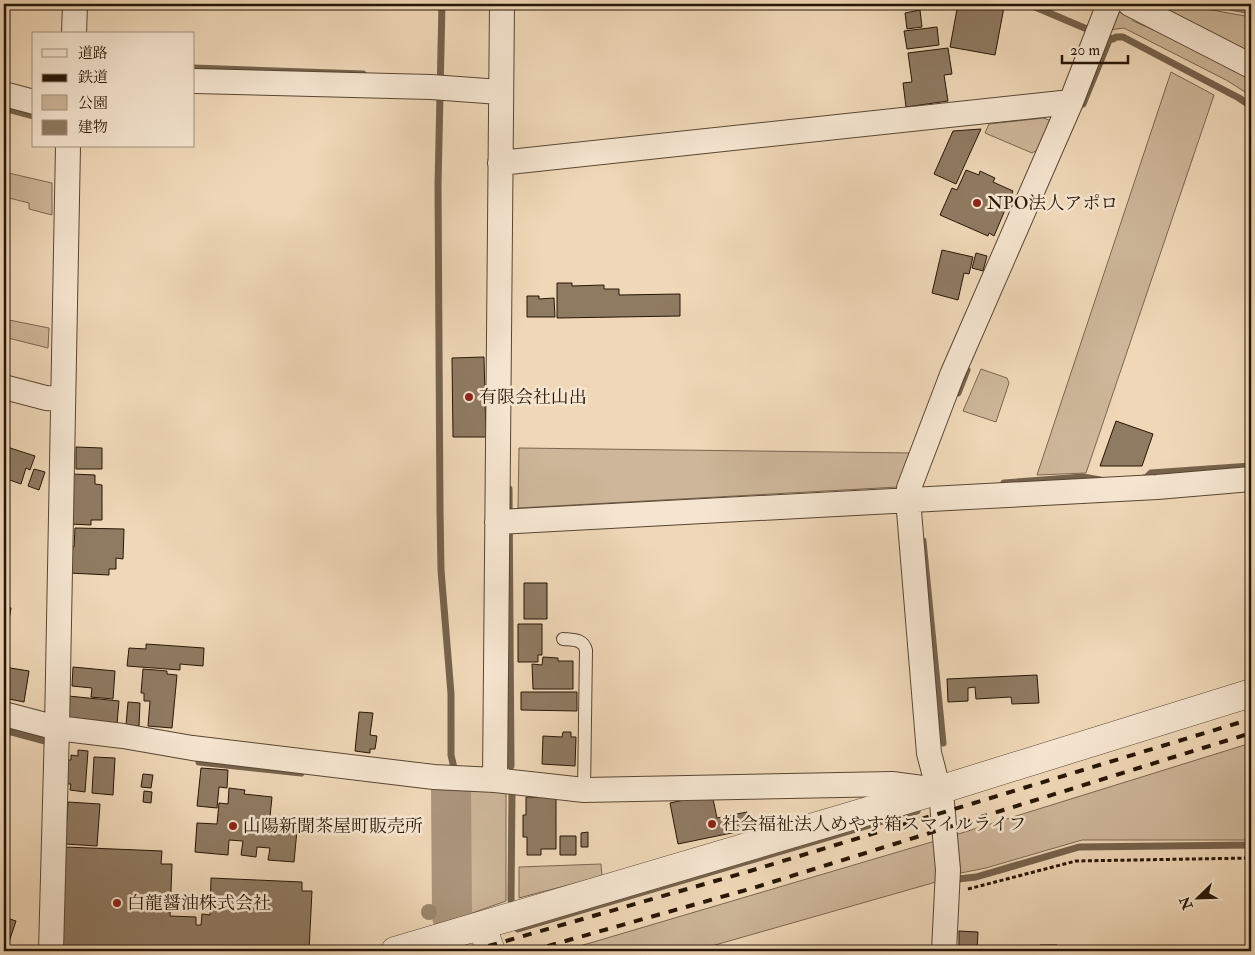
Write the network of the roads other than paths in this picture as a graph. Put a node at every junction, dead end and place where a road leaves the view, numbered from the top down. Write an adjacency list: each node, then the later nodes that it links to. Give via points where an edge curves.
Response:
1 (75, 4): 5 (street)
2 (502, 4): 8 (street)
3 (1130, 4): 6 (street)
4 (1102, 23): 11 (street)
5 (74, 32)
6 (1251, 66)
7 (195, 81): 8 (street)
8 (500, 92): 13 (street)
9 (4, 94): 10 (street)
10 (32, 101)
11 (1071, 102): 13 (street); 17 (street, via 952,375 913,473)
12 (68, 148): 15 (street)
13 (507, 163): 18 (street)
14 (4, 387): 15 (street)
15 (56, 399): 22 (street)
16 (1251, 479): 17 (street, via 1157,487)
17 (913, 496): 18 (street); 25 (street, via 929,752)
18 (505, 521): 23 (street)
19 (563, 639): 24 (lane, via 581,641 586,650)
20 (1251, 692): 25 (street)
21 (4, 714): 22 (street)
22 (57, 728): 23 (street, via 434,778); 27 (street)
23 (495, 780): 24 (street)
24 (584, 790): 25 (street, via 892,784)
25 (939, 790): 26 (street); 29 (street, via 948,870)
26 (486, 939): 28 (street)
27 (51, 951)
28 (395, 951)
29 (944, 951)

